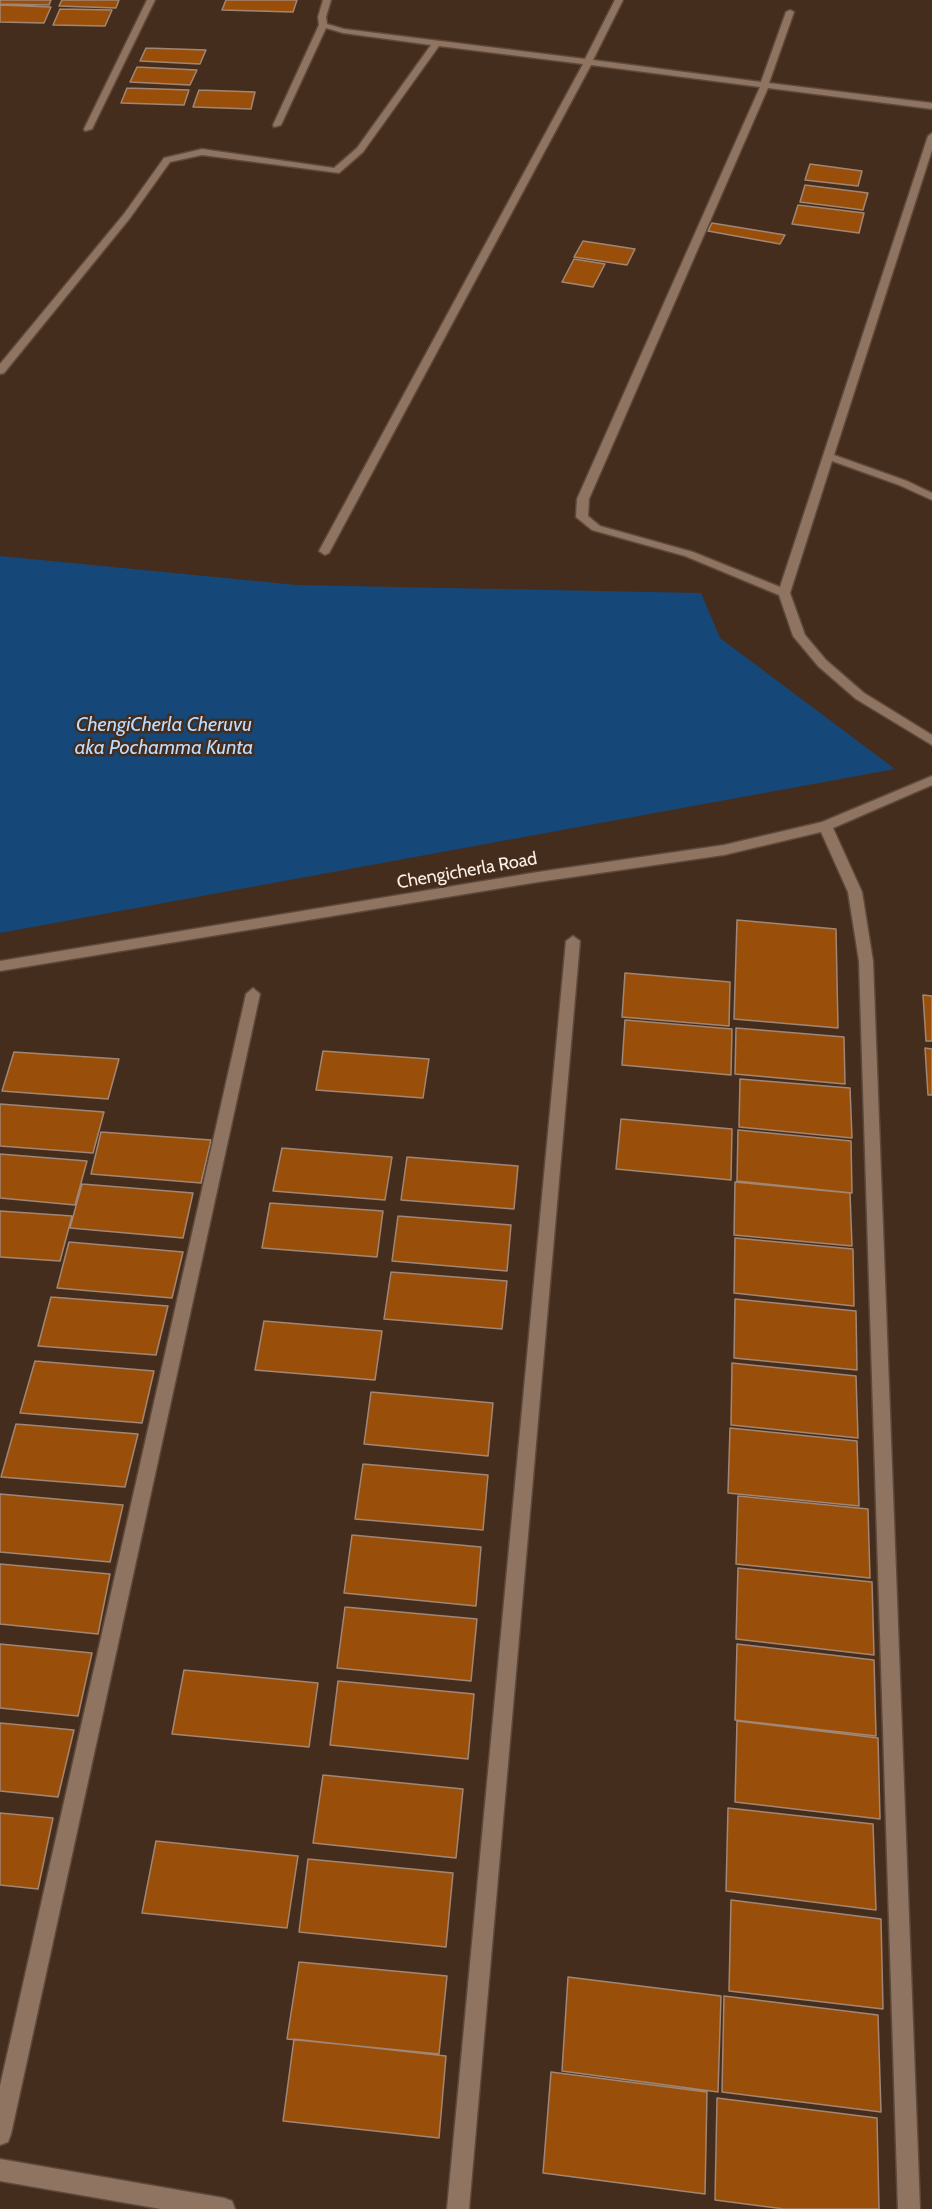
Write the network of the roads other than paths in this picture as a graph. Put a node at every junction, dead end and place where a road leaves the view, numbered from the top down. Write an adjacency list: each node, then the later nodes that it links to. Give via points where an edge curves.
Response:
1 (150, 0): 11 (street)
2 (327, 0): 5 (street)
3 (619, 0): 7 (street)
4 (790, 12): 8 (street)
5 (323, 25): 6 (street); 10 (street)
6 (436, 44): 7 (street); 13 (street, via 360,150 336,171 202,152 167,160 127,216)
7 (587, 64): 8 (street); 16 (street)
8 (765, 86): 9 (street); 17 (street, via 583,499 582,517 596,528 689,555)
9 (932, 106)
10 (277, 125)
11 (88, 129)
12 (932, 136): 14 (street)
13 (0, 371)
14 (828, 456): 15 (street); 17 (street)
15 (932, 497)
16 (325, 551)
17 (784, 593): 18 (street, via 799,636 822,663 861,696)
18 (932, 741)
19 (932, 780): 20 (street, Chengicherla Road)
20 (825, 826): 22 (street, Chengicherla Road, via 724,850); 28 (street, via 855,892 866,961)
21 (573, 940): 27 (street)
22 (0, 966)
23 (253, 994): 24 (street)
24 (0, 2134)
25 (0, 2170): 26 (street)
26 (224, 2209)
27 (459, 2209)
28 (909, 2209)

